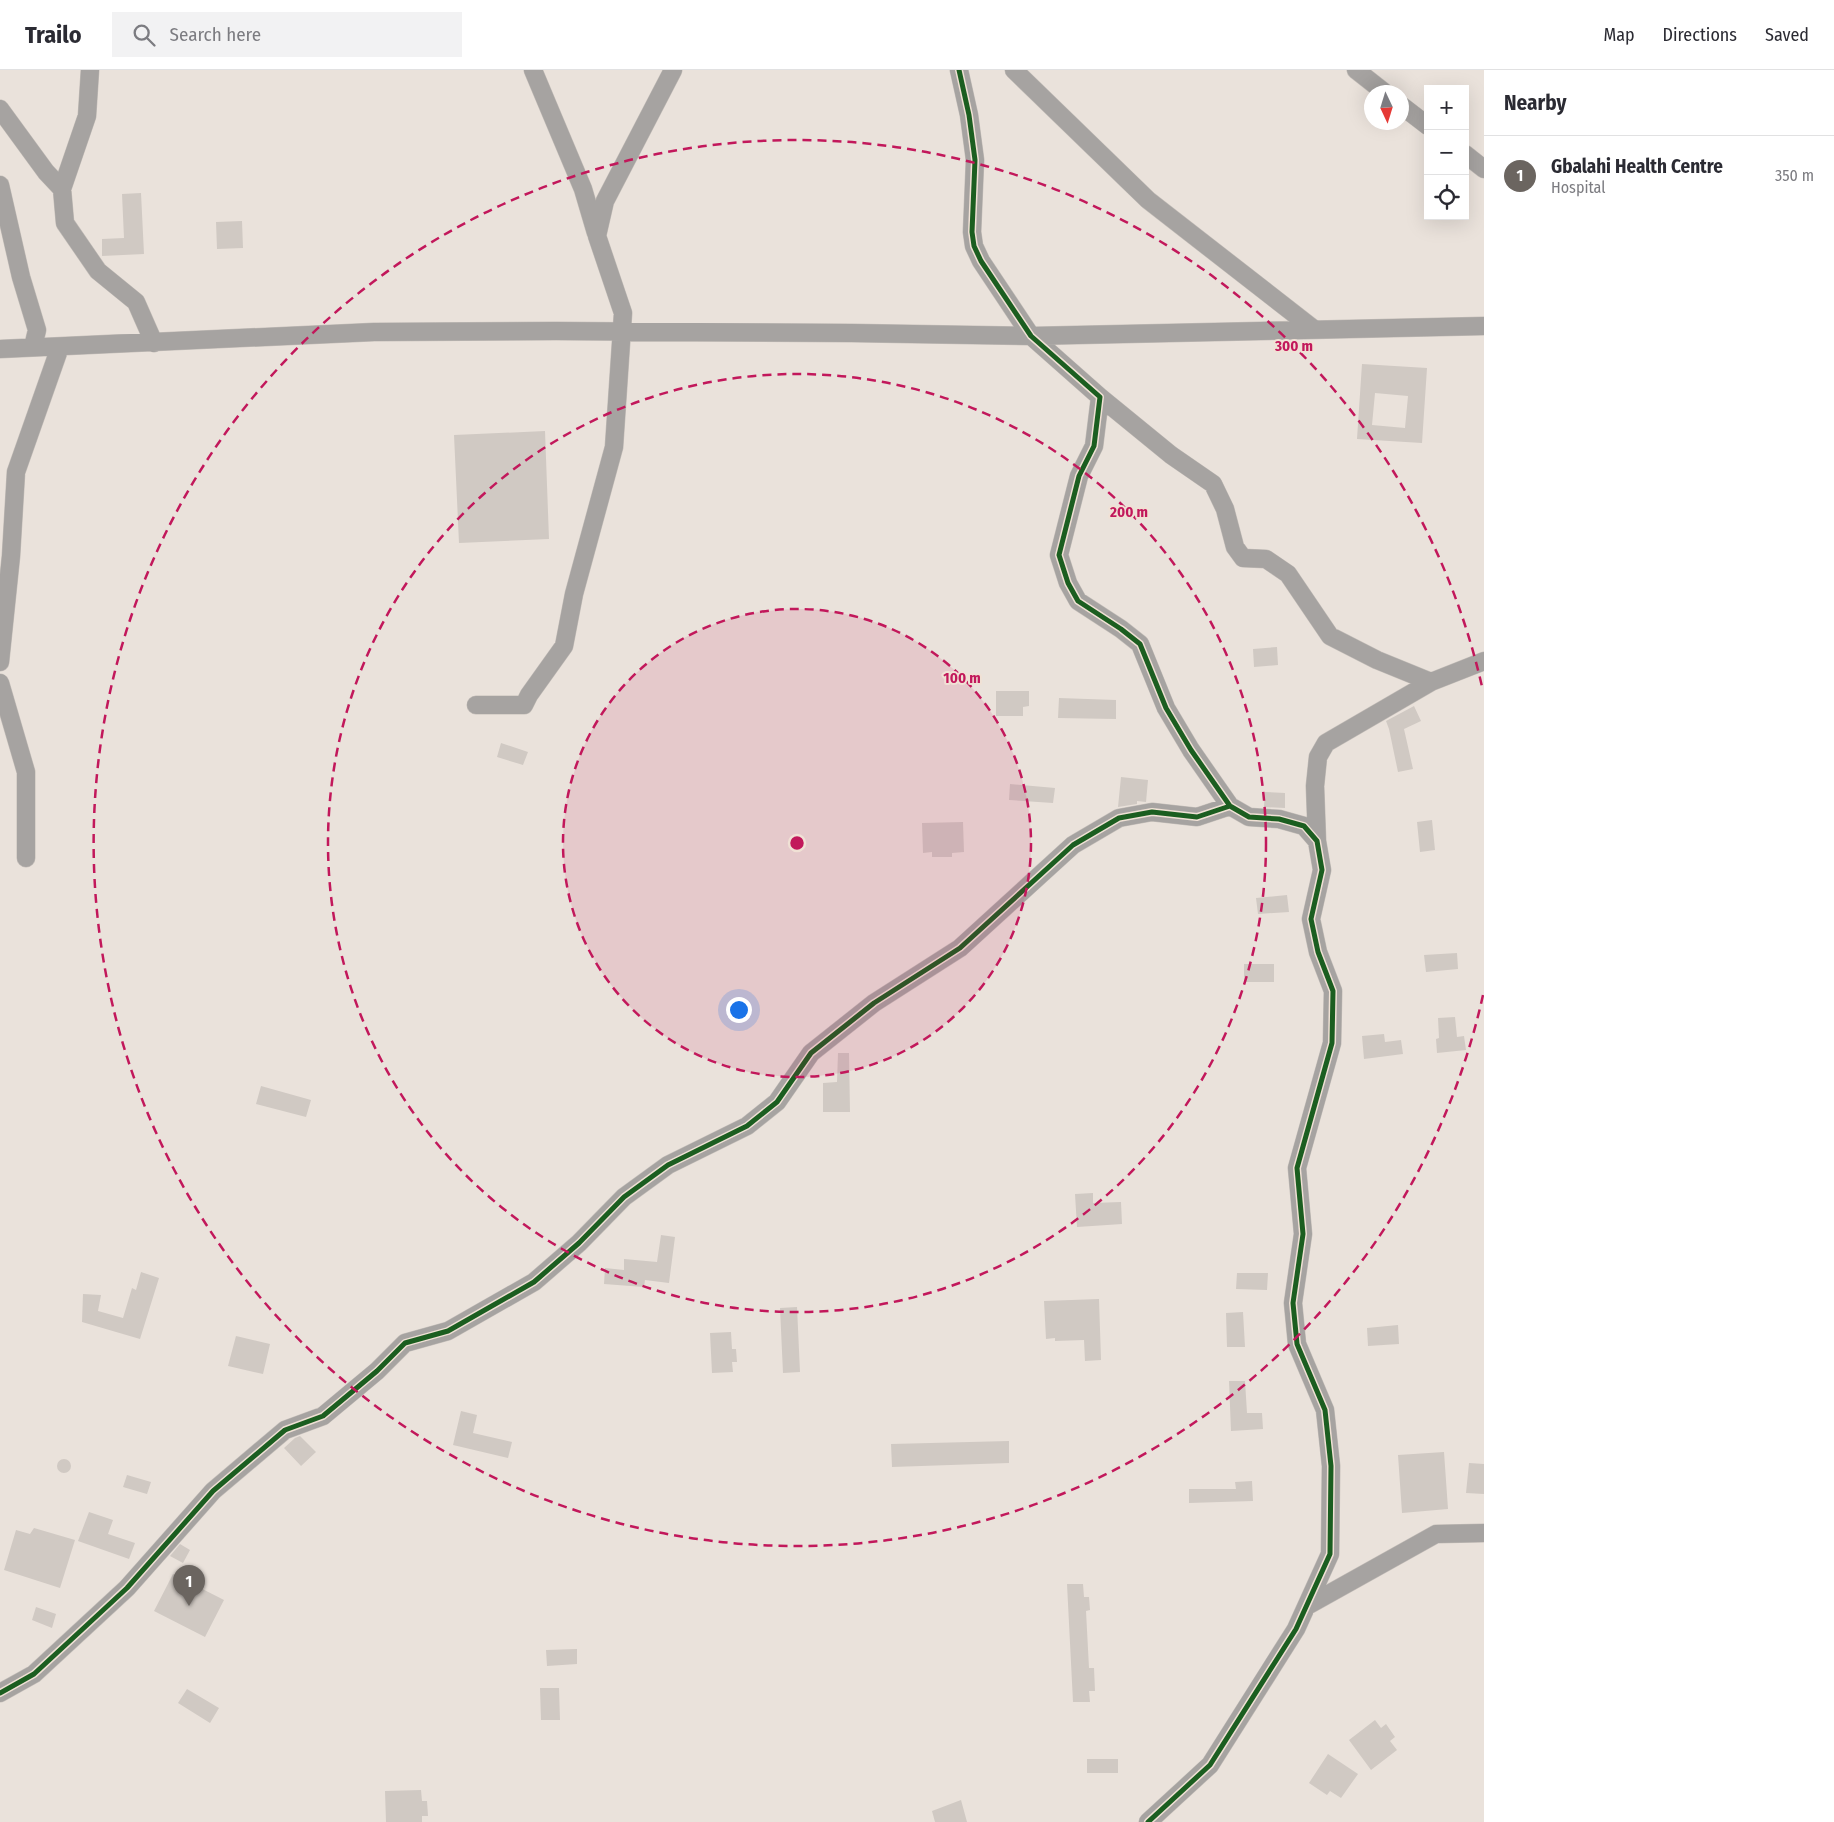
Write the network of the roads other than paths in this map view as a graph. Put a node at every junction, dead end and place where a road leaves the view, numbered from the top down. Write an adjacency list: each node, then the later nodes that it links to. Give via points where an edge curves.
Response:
1 (90, 70): 14 (street, via 87,116)
2 (533, 70): 15 (street, via 583,188)
3 (673, 70): 15 (street, via 605,201)
4 (959, 70): 19 (street, via 975,160 974,246)
5 (1014, 70): 17 (street, via 1148,200)
6 (1356, 70): 7 (street)
7 (1375, 85)
8 (0, 109): 14 (street)
9 (1409, 111): 10 (street)
10 (1424, 123)
11 (1469, 157): 12 (street)
12 (1484, 169)
13 (0, 185): 22 (street, via 37,330)
14 (62, 189): 20 (street, via 65,223 98,271 136,302)
15 (597, 236): 18 (street, via 623,313)
16 (1484, 326): 17 (street)
17 (1315, 330): 19 (street)
18 (621, 332): 19 (street); 20 (street, via 374,332); 30 (street, via 614,447 574,594 564,646 524,705)
19 (1031, 336): 24 (street)
20 (154, 343): 21 (street)
21 (60, 347): 22 (street); 25 (street, via 16,472)
22 (33, 348): 23 (street)
23 (0, 349)
24 (1100, 397): 28 (street, via 1171,455 1213,484 1225,509 1235,547 1243,558 1266,559 1288,574 1330,636); 31 (street, via 1094,446 1080,476 1059,555 1065,574 1078,601 1140,644 1166,708)
25 (6, 528): 27 (street)
26 (1484, 661): 28 (street)
27 (0, 662)
28 (1431, 682): 32 (street, via 1326,743 1318,757 1315,786)
29 (0, 683): 33 (street, via 26,772)
30 (476, 705)
31 (1230, 806): 32 (street, via 1249,817 1279,819 1304,826); 36 (street, via 1197,816 1152,812 1119,818 1073,845 960,948 874,1003 811,1053 777,1102 747,1126 668,1165 624,1197 579,1243 534,1282 448,1330 405,1343 323,1416 285,1430 213,1491 127,1588 34,1674)
32 (1317, 841): 35 (street, via 1322,870 1311,919 1318,952 1333,991 1332,1043 1297,1168 1303,1234 1293,1303 1296,1344 1325,1410 1331,1466 1330,1554)
33 (26, 858)
34 (1484, 1533): 35 (street, via 1436,1534)
35 (1306, 1606): 37 (street, via 1296,1630 1210,1765)
36 (0, 1693)
37 (1148, 1822)

